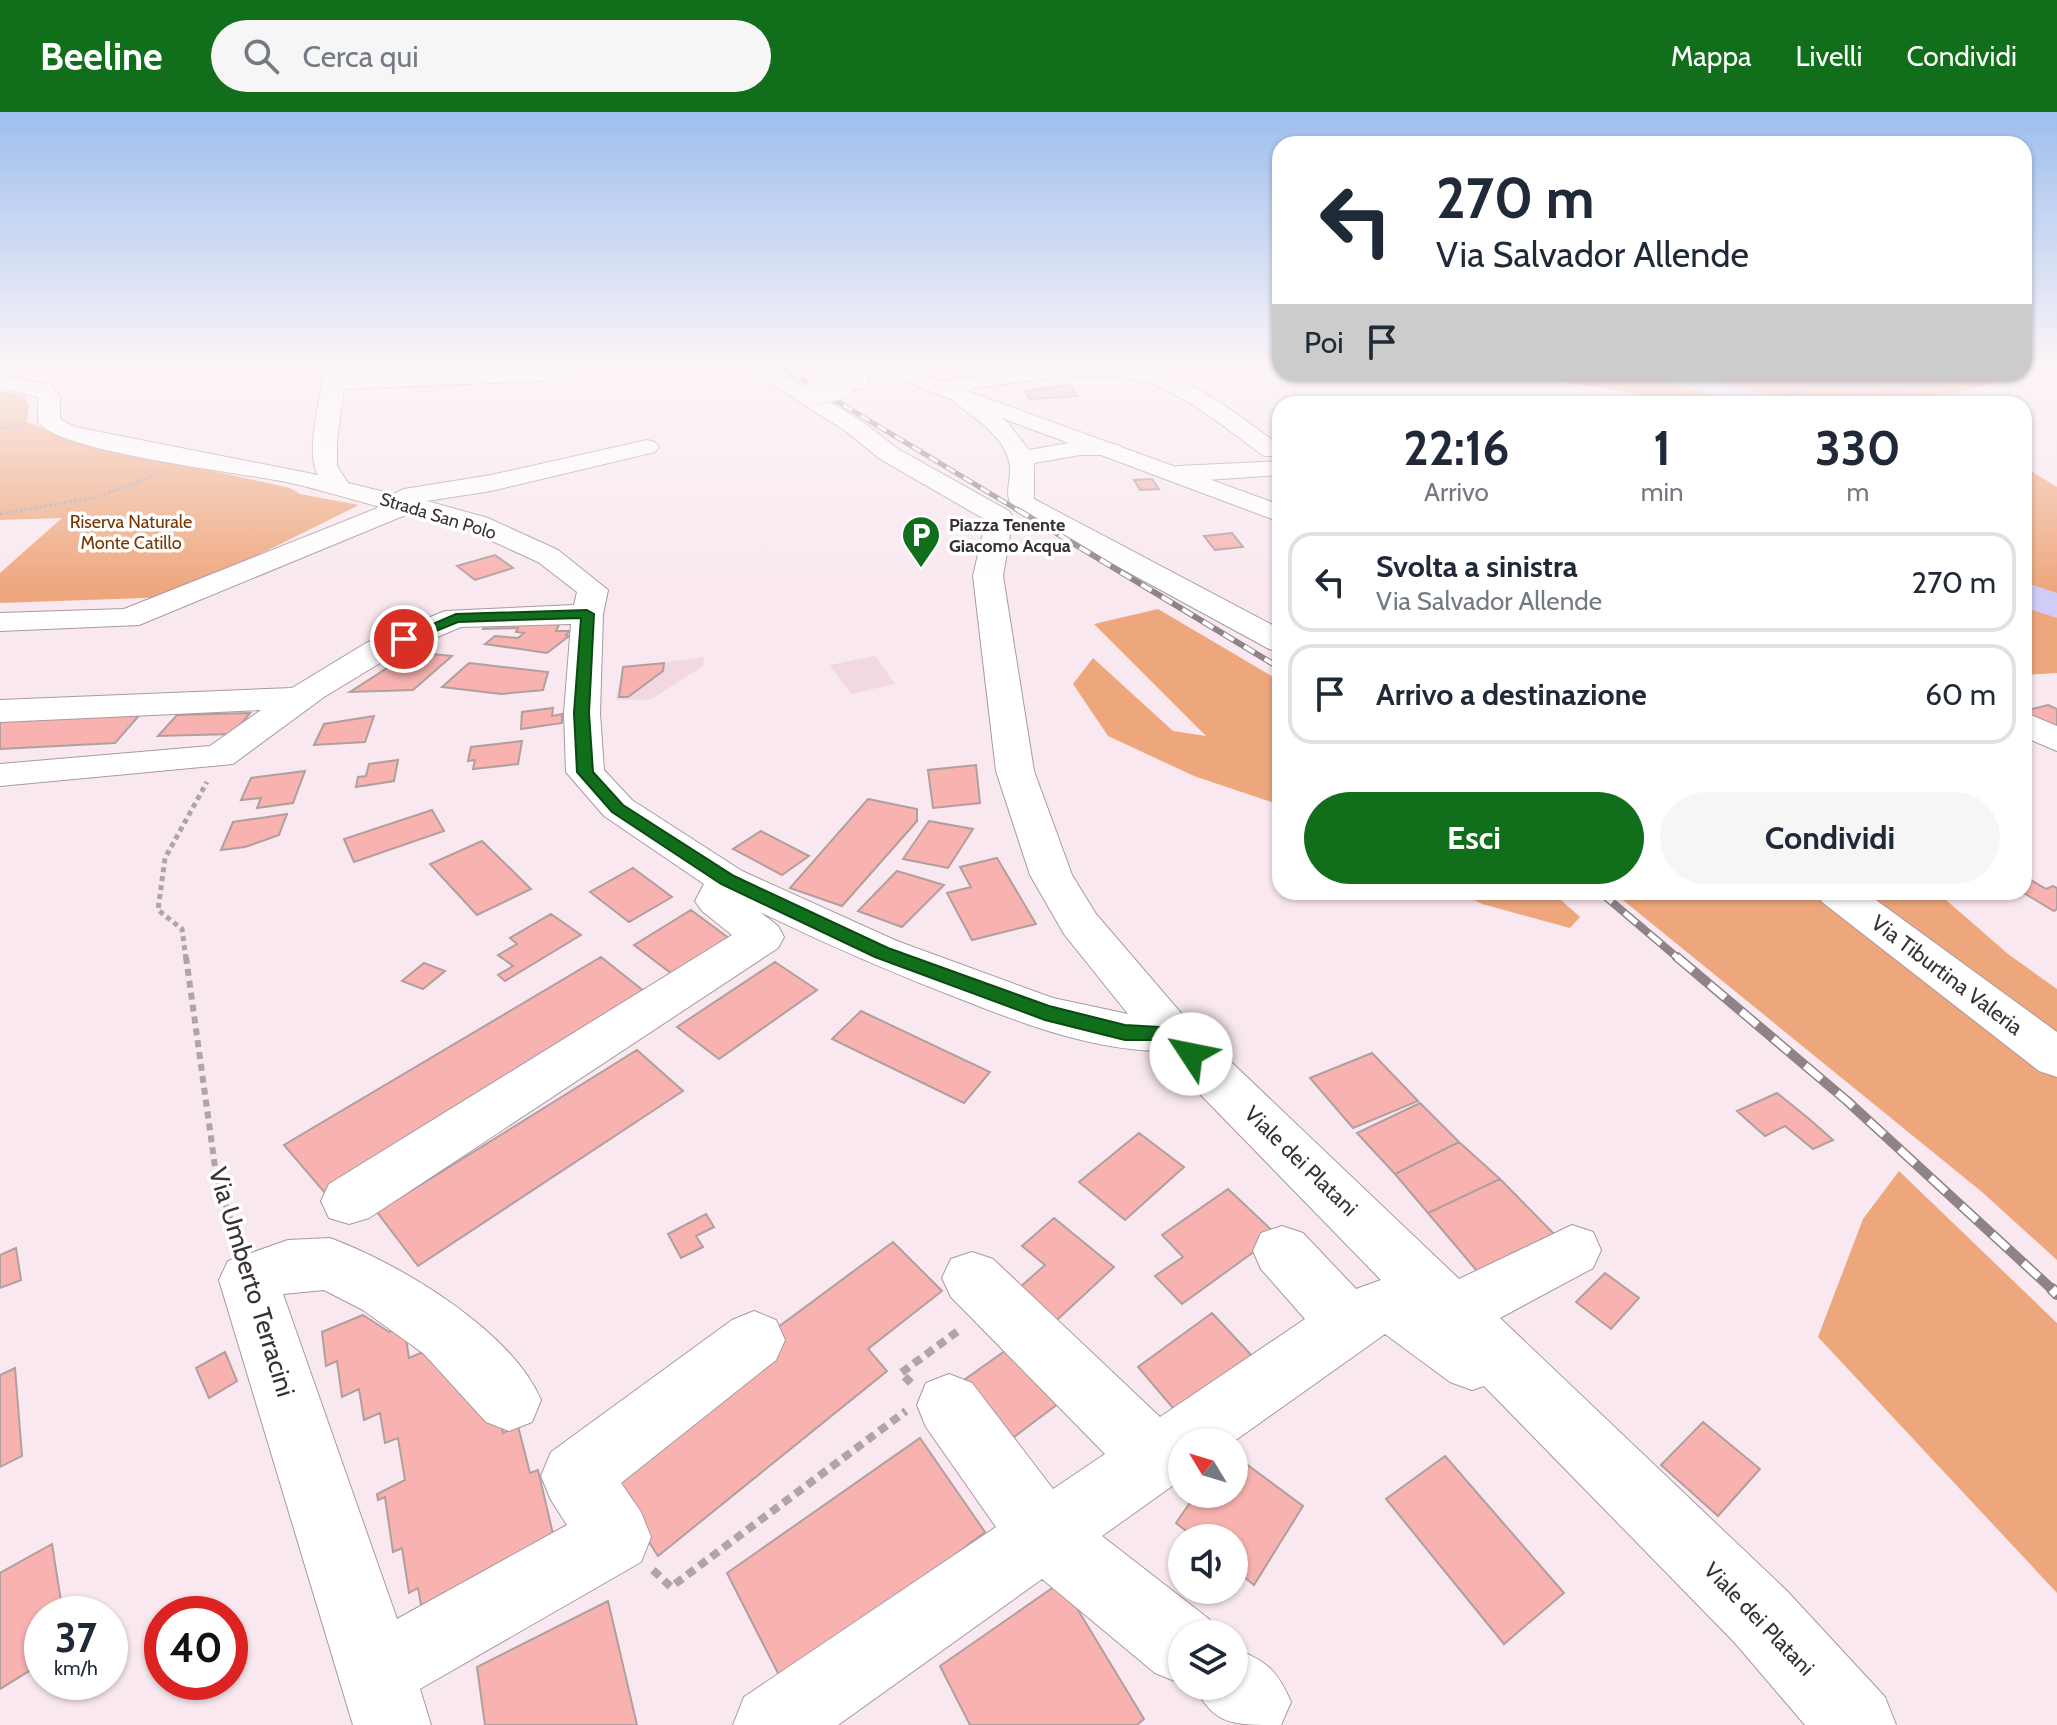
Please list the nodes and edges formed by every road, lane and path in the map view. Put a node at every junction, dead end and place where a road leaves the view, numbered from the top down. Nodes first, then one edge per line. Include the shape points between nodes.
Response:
1 (99, 439) edge
2 (325, 439) edge
3 (870, 439) edge
4 (1007, 439) edge
5 (1051, 439) edge
6 (1081, 439) edge
7 (647, 447) dead end
8 (1272, 449) edge
9 (1111, 450) junction
10 (159, 453) junction
11 (1023, 456) junction
12 (1178, 474) junction
13 (337, 486) junction
14 (394, 502) junction
15 (1272, 511) edge
16 (0, 514) edge
17 (587, 614) junction
18 (0, 622) edge
19 (1272, 638) edge
20 (300, 698) junction
21 (170, 703) junction
22 (0, 711) edge
23 (2032, 727) edge
24 (2057, 740) edge
25 (220, 756) junction
26 (123, 764) junction
27 (0, 775) edge
28 (727, 880) junction
29 (1848, 900) edge
30 (1170, 1033) junction
31 (2057, 1058) edge
32 (349, 1201) dead end
33 (1572, 1250) dead end
34 (1282, 1251) dead end
35 (249, 1280) junction
36 (985, 1290) joint
37 (1453, 1312) junction
38 (1348, 1323) junction
39 (754, 1340) dead end
40 (1522, 1380) junction
41 (509, 1400) dead end
42 (926, 1400) junction
43 (1155, 1458) junction
44 (1045, 1536) junction
45 (616, 1537) junction
46 (1168, 1635) edge
47 (385, 1698) edge
48 (772, 1725) edge
49 (1857, 1725) edge

1 - 10 street, Strada San Polo
2 - 13 street via 325,466
3 - 30 street, Viale dei Platani via 1000,517 988,576 1015,771 1051,875 1111,965
4 - 11 street
5 - 11 street via 1044,449
6 - 9 street
7 - 14 street
8 - 12 street
9 - 11 street via 1072,448
9 - 12 street
10 - 13 street, Strada San Polo
10 - 16 path via 153,476 125,491
11 - 19 street via 1018,494 1023,504
12 - 15 street
13 - 14 street, Strada San Polo
14 - 17 street, Strada San Polo via 478,524 548,556 593,590
14 - 18 street via 128,618
17 - 20 street via 456,618 378,650
17 - 28 street, Strada San Polo via 585,772 618,808
20 - 21 street
20 - 25 street
21 - 22 street
21 - 26 street
23 - 24 street
25 - 26 street
25 - 35 path, Via Umberto Terracini via 165,858 158,910 182,929 216,1174
26 - 27 street
28 - 30 street, Strada San Polo via 881,952 1045,1013 1125,1032
28 - 32 street via 717,901 762,937
29 - 31 street, Via Tiburtina Valeria
30 - 37 street, Viale dei Platani
33 - 37 street
34 - 38 street
35 - 41 street via 288,1266 330,1264 384,1291 446,1334
35 - 47 street, Via Umberto Terracini
36 - 42 path via 901,1373
36 - 43 street
37 - 40 street, Viale dei Platani
38 - 40 street via 1392,1304 1481,1368
38 - 43 street
39 - 45 street via 575,1476
40 - 49 street, Viale dei Platani via 1761,1617
42 - 44 street
42 - 45 path via 671,1587
43 - 44 street
44 - 46 street
44 - 48 street
45 - 47 street

